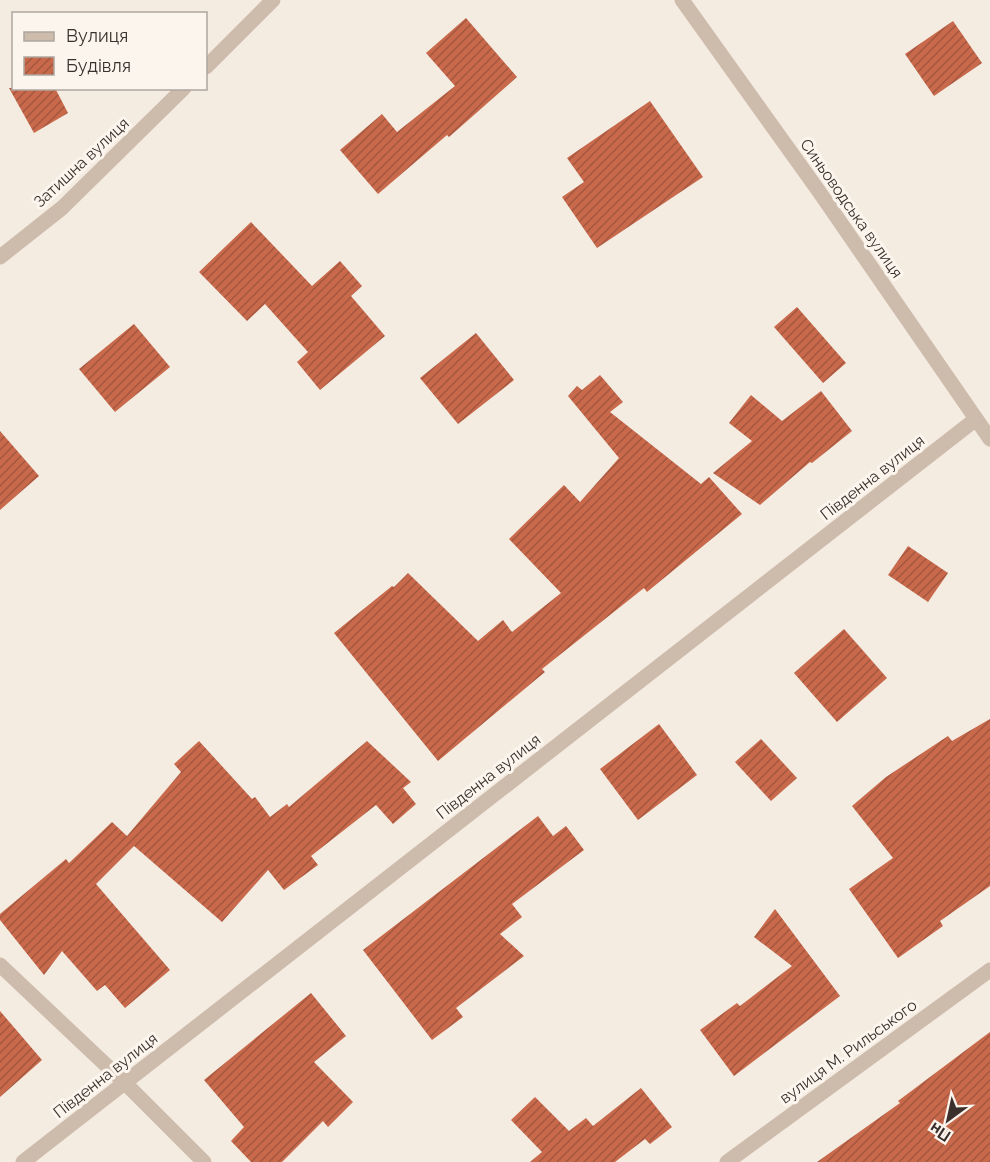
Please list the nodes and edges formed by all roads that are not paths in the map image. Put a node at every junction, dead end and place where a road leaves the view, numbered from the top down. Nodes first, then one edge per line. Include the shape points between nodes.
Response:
1 (273, 0) edge
2 (682, 0) edge
3 (207, 66) edge
4 (182, 90) edge
5 (0, 257) edge
6 (976, 419) junction
7 (990, 439) edge
8 (0, 965) edge
9 (990, 970) edge
10 (124, 1082) junction
11 (23, 1162) edge
12 (204, 1162) edge
13 (727, 1162) edge

1 - 3 street
2 - 6 street, Синьоводська вулиця via 819,190
4 - 5 street, Затишна вулиця via 62,208
6 - 7 street, Синьоводська вулиця
6 - 10 street, Південна вулиця
8 - 10 street
9 - 13 street, вулиця М. Рильського
10 - 11 street, Південна вулиця
10 - 12 street

